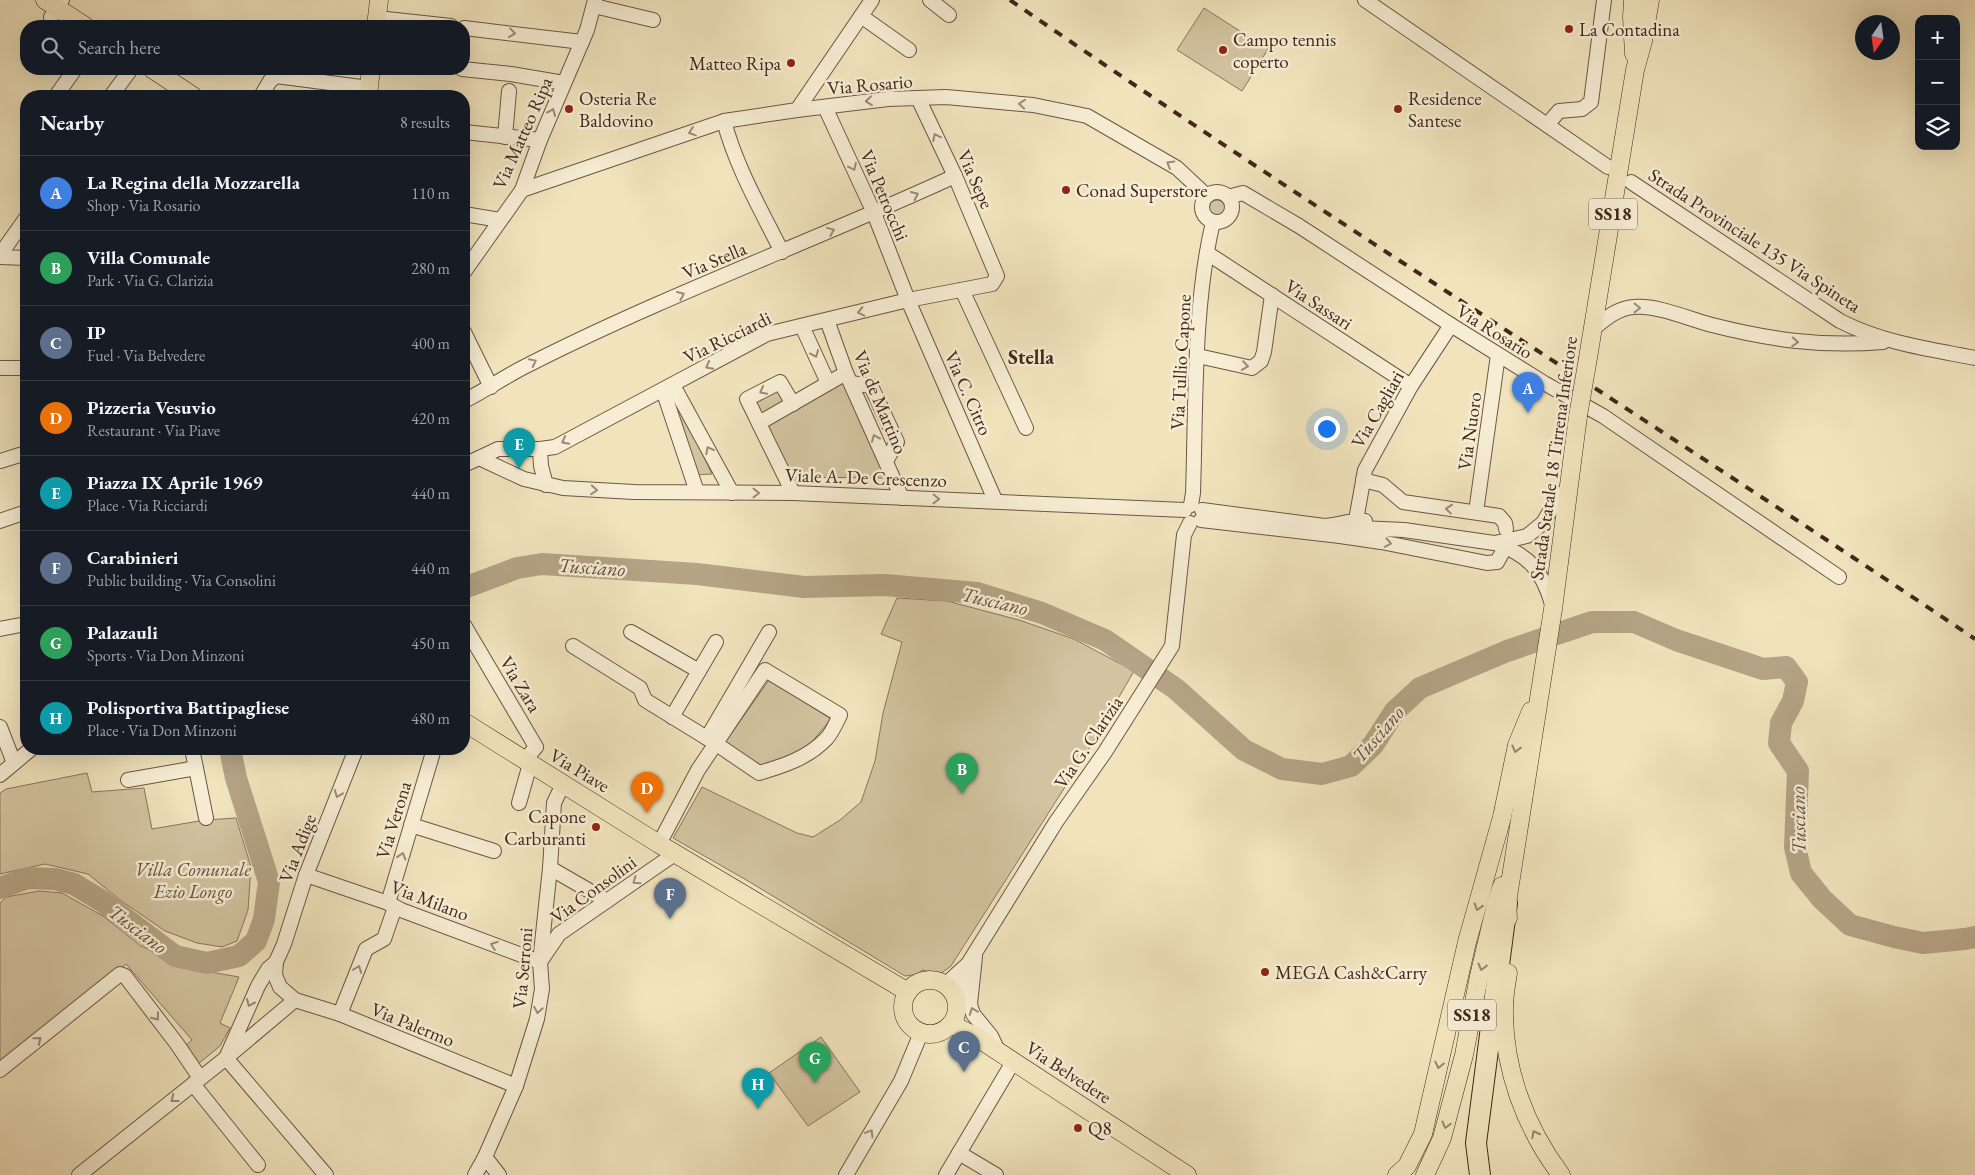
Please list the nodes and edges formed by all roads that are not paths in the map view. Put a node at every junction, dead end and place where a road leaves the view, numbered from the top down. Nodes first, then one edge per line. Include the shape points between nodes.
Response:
1 (379, 0) edge
2 (872, 0) edge
3 (930, 0) edge
4 (1604, 0) edge
5 (1371, 2) edge
6 (1645, 2) edge
7 (595, 3) edge
8 (54, 6) edge
9 (949, 15) dead end
10 (861, 16) junction
11 (76, 20) edge
12 (376, 20) edge
13 (653, 20) dead end
14 (470, 29) edge
15 (582, 42) junction
16 (909, 50) dead end
17 (470, 70) edge
18 (71, 75) edge
19 (127, 75) edge
20 (161, 75) edge
21 (370, 75) edge
22 (564, 83) junction
23 (60, 90) edge
24 (116, 90) edge
25 (184, 90) edge
26 (264, 90) edge
27 (356, 90) edge
28 (368, 90) edge
29 (509, 91) dead end
30 (918, 98) junction
31 (825, 106) junction
32 (797, 110) junction
33 (724, 121) junction
34 (1547, 125) junction
35 (470, 133) edge
36 (505, 137) junction
37 (540, 140) junction
38 (1608, 167) dead end
39 (955, 176) junction
40 (1631, 182) dead end
41 (522, 190) junction
42 (1207, 196) junction
43 (1228, 197) junction
44 (874, 213) junction
45 (470, 215) edge
46 (500, 220) junction
47 (1213, 222) junction
48 (20, 227) edge
49 (782, 252) junction
50 (1206, 252) junction
51 (0, 256) edge
52 (20, 258) edge
53 (470, 263) edge
54 (998, 276) joint
55 (962, 290) junction
56 (1272, 296) junction
57 (908, 300) junction
58 (827, 320) junction
59 (1451, 325) junction
60 (802, 326) junction
61 (1594, 328) junction
62 (1890, 341) junction
63 (470, 344) edge
64 (1498, 355) junction
65 (1198, 356) junction
66 (1975, 358) edge
67 (0, 368) edge
68 (20, 368) edge
69 (849, 378) junction
70 (828, 383) junction
71 (1411, 386) junction
72 (491, 387) junction
73 (668, 387) junction
74 (470, 398) edge
75 (793, 404) junction
76 (759, 423) junction
77 (1026, 428) dead end
78 (540, 449) junction
79 (20, 455) edge
80 (479, 458) junction
81 (0, 461) edge
82 (470, 462) edge
83 (1362, 480) junction
84 (546, 485) junction
85 (1568, 489) junction
86 (697, 492) junction
87 (732, 493) junction
88 (793, 493) junction
89 (902, 498) junction
90 (995, 500) junction
91 (1476, 512) junction
92 (1194, 513) junction
93 (20, 514) edge
94 (1356, 520) junction
95 (0, 521) edge
96 (1506, 529) dead end
97 (1404, 530) junction
98 (1340, 536) junction
99 (1498, 548) junction
100 (1839, 577) dead end
101 (1552, 616) junction
102 (20, 625) edge
103 (0, 629) edge
104 (632, 632) dead end
105 (769, 632) dead end
106 (470, 635) edge
107 (716, 642) dead end
108 (573, 646) dead end
109 (699, 670) junction
110 (1541, 688) junction
111 (672, 717) junction
112 (470, 726) edge
113 (0, 727) edge
114 (711, 740) junction
115 (24, 755) edge
116 (193, 755) edge
117 (354, 755) edge
118 (432, 755) edge
119 (14, 763) junction
120 (527, 763) junction
121 (196, 768) junction
122 (0, 775) edge
123 (128, 780) dead end
124 (563, 784) junction
125 (519, 803) dead end
126 (206, 818) dead end
127 (411, 825) junction
128 (659, 844) junction
129 (494, 851) dead end
130 (676, 853) junction
131 (1515, 853) junction
132 (550, 868) junction
133 (306, 875) junction
134 (607, 901) junction
135 (1507, 903) junction
136 (395, 907) junction
137 (976, 952) junction
138 (276, 962) junction
139 (540, 962) junction
140 (968, 964) junction
141 (945, 985) junction
142 (908, 992) junction
143 (295, 1000) junction
144 (956, 1001) junction
145 (340, 1014) junction
146 (952, 1024) junction
147 (921, 1033) junction
148 (1006, 1057) junction
149 (226, 1058) junction
150 (0, 1070) edge
151 (197, 1081) junction
152 (516, 1086) junction
153 (959, 1153) junction
154 (485, 1157) junction
155 (258, 1165) dead end
156 (322, 1173) edge
157 (1178, 1173) edge
158 (79, 1175) edge
159 (474, 1175) edge
160 (499, 1175) edge
161 (846, 1175) edge
162 (946, 1175) edge
163 (996, 1175) edge
164 (1397, 1175) edge
165 (1425, 1175) edge
166 (1480, 1175) edge
167 (1560, 1175) edge

1 - 12 main road
2 - 10 street
3 - 9 street
4 - 34 street via 1591,102 1582,109 1559,111
5 - 34 street
6 - 61 main road, Strada Statale 18 Tirrena Inferiore / SS18 via 1632,17 1635,70
7 - 13 street
7 - 15 street, Via Matteo Ripa
8 - 11 main road
10 - 16 street
10 - 32 street
14 -> 15 street
15 - 22 street, Via Matteo Ripa
17 - 22 street
18 - 23 street
19 - 24 street
20 - 25 main road
21 - 28 main road
37 -> 22 street, Via Matteo Ripa
26 - 27 street via 276,76
29 - 36 street
30 -> 31 street, Via Rosario
39 -> 30 street, Via Sepe
42 -> 30 street, Via Rosario via 1177,168 1088,116 1033,105 946,97
31 - 32 street, Via Rosario
31 -> 44 street, Via Petrocchi
32 - 33 street, Via Rosario
33 -> 41 street, Via Rosario
33 - 49 street via 748,182
34 - 38 street
35 - 36 street
36 - 37 street
37 - 41 street, Via Matteo Ripa
44 -> 39 street, Via Stella
39 - 54 street, Via Sepe
40 - 62 street, Strada Provinciale 135 Via Spineta via 1840,321
41 - 46 street, Via Matteo Ripa
42 - 43 street via 1218,192
42 - 47 street via 1202,209 1207,219
43 - 47 street via 1232,209 1230,214 1223,221
43 - 59 street, Via Rosario via 1243,193
49 -> 44 street, Via Stella
44 - 57 street, Via Petrocchi
45 - 46 street
46 - 53 street, Via Matteo Ripa
47 - 50 street, Via Tullio Capone
48 - 51 street
72 -> 49 street, Via Stella via 528,364
50 - 56 street, Via Sassari
50 - 65 street, Via Tullio Capone
51 - 52 street
54 - 55 street, Via Ricciardi via 992,284
55 - 57 street, Via Ricciardi
55 - 77 street
65 -> 56 street via 1252,368 1261,361
56 - 71 street, Via Sassari
57 -> 58 street, Via Ricciardi
57 - 90 street, Via C. Citro
58 - 60 street, Via Ricciardi
58 - 69 street, Via de Martino
59 - 64 street, Via Rosario
59 - 71 street, Via Cagliari
60 -> 70 street
60 -> 73 street, Via Ricciardi via 767,334
61 -> 62 street via 1611,315 1635,307 1787,341 1858,344
61 - 85 main road, Strada Statale 18 Tirrena Inferiore / SS18, bridge
62 - 66 street, Strada Provinciale 135 Via Spineta
63 - 72 street
64 - 91 street, Via Nuoro
64 - 100 street, Via Rosario via 1603,416
65 - 92 street, Via Tullio Capone
67 - 68 street
69 - 70 street
89 -> 69 street, Via de Martino
70 - 75 street
71 - 83 street, Via Cagliari
72 - 74 street, Via Stella
73 -> 78 street, Via Ricciardi via 555,447
73 - 86 street
87 -> 73 street
75 - 76 street
75 -> 76 street via 780,382 748,399
76 - 88 street
78 - 80 street, Via Ricciardi via 498,448
78 - 84 street
79 - 81 street
80 - 82 street, Via Ricciardi
80 - 84 street, Viale A. De Crescenzo via 524,479
91 -> 83 street via 1403,502 1384,485
83 - 94 street, Via Cagliari
84 -> 86 street, Viale A. De Crescenzo via 634,492
85 - 99 street, Viale A. De Crescenzo via 1559,496 1543,524 1527,536
85 - 101 main road, Strada Statale 18 Tirrena Inferiore / SS18
86 - 87 street, Viale A. De Crescenzo
87 -> 88 street, Viale A. De Crescenzo
88 - 89 street, Viale A. De Crescenzo
89 -> 90 street, Viale A. De Crescenzo
90 - 92 street, Viale A. De Crescenzo
91 - 96 street via 1499,516
92 - 94 street, Viale A. De Crescenzo via 1324,526
92 - 98 street, Viale A. De Crescenzo
92 - 137 street, Via G. Clarizia via 1184,535 1172,646 1056,822
93 - 95 street
94 - 97 street, Viale A. De Crescenzo
97 - 98 street, Viale A. De Crescenzo via 1360,528
97 - 99 street, Viale A. De Crescenzo
98 -> 99 street, Viale A. De Crescenzo via 1487,563 1497,562
99 - 101 street via 1518,553 1533,564 1546,583
101 - 110 main road, Strada Statale 18 Tirrena Inferiore / SS18
102 - 103 street
104 - 109 street
105 - 114 street
106 - 120 street, Via Zara via 536,747
107 - 109 street
108 - 111 street via 640,688 645,700
109 - 111 street
110 - 131 main road, Strada Statale 18 Tirrena Inferiore / SS18
110 -> 164 main road via 1517,744 1502,817 1467,942 1423,1134 1407,1166
111 - 114 street
112 - 120 main road, Via Piave
113 - 119 street
114 - 114 street via 759,773 806,756 827,738 840,715 765,670
114 - 128 street
115 - 119 street
116 - 121 street
117 -> 133 street, Via Adige
118 - 127 street, Via Verona
119 - 122 street
120 - 124 main road, Via Piave
120 - 125 street
121 - 123 street
121 - 126 street
124 - 128 main road, Via Piave
124 - 132 street, Via Serroni via 554,803
127 - 129 street
136 -> 127 street, Via Verona
128 - 130 main road, Via Piave
130 -> 134 street, Via Consolini
130 - 142 main road
131 - 135 main road, Strada Statale 18 Tirrena Inferiore / SS18
131 -> 165 main road, Strada Statale 18 Tirrena Inferiore / SS18 via 1497,900 1464,1055 1442,1138
132 - 134 street
132 - 139 street, Via Serroni
133 - 136 street, Via Milano
133 - 138 street, Via Adige
134 - 139 street, Via Consolini via 559,934
135 - 166 highway via 1476,1144
167 -> 135 main road, Strada Statale 18 Tirrena Inferiore / SS18 via 1544,1153 1524,1114 1507,1054 1504,1007 1509,961
139 -> 136 street, Via Milano
145 -> 136 street, Via Verona via 366,949 384,939
137 - 140 street, Via G. Clarizia
148 -> 137 street via 973,1014 970,1004
138 - 143 street via 275,975 280,987
138 -> 149 street, Via Adige via 258,986
139 -> 152 street, Via Serroni via 542,989 537,1019
140 - 141 street, Via G. Clarizia
140 - 144 street, Via G. Clarizia
141 - 142 main road via 924,982
141 - 144 main road
142 - 147 main road via 903,1007 905,1015 914,1029
143 - 145 street, Via Palermo
143 - 149 street, Via Adige
144 - 146 main road via 956,1017
145 - 152 street, Via Palermo
146 - 147 main road via 938,1033
146 - 148 main road, Via Belvedere
161 -> 147 street via 901,1081
148 - 153 street
148 - 157 main road, Via Belvedere
149 - 151 street, Via Adige
149 - 156 street
150 -> 151 street via 120,974 125,976 177,1044
151 - 155 street
151 -> 158 street, Via Adige
152 - 154 street, Via Serroni
153 - 162 street
153 - 163 street
154 - 159 street, Via Serroni
154 - 160 street

